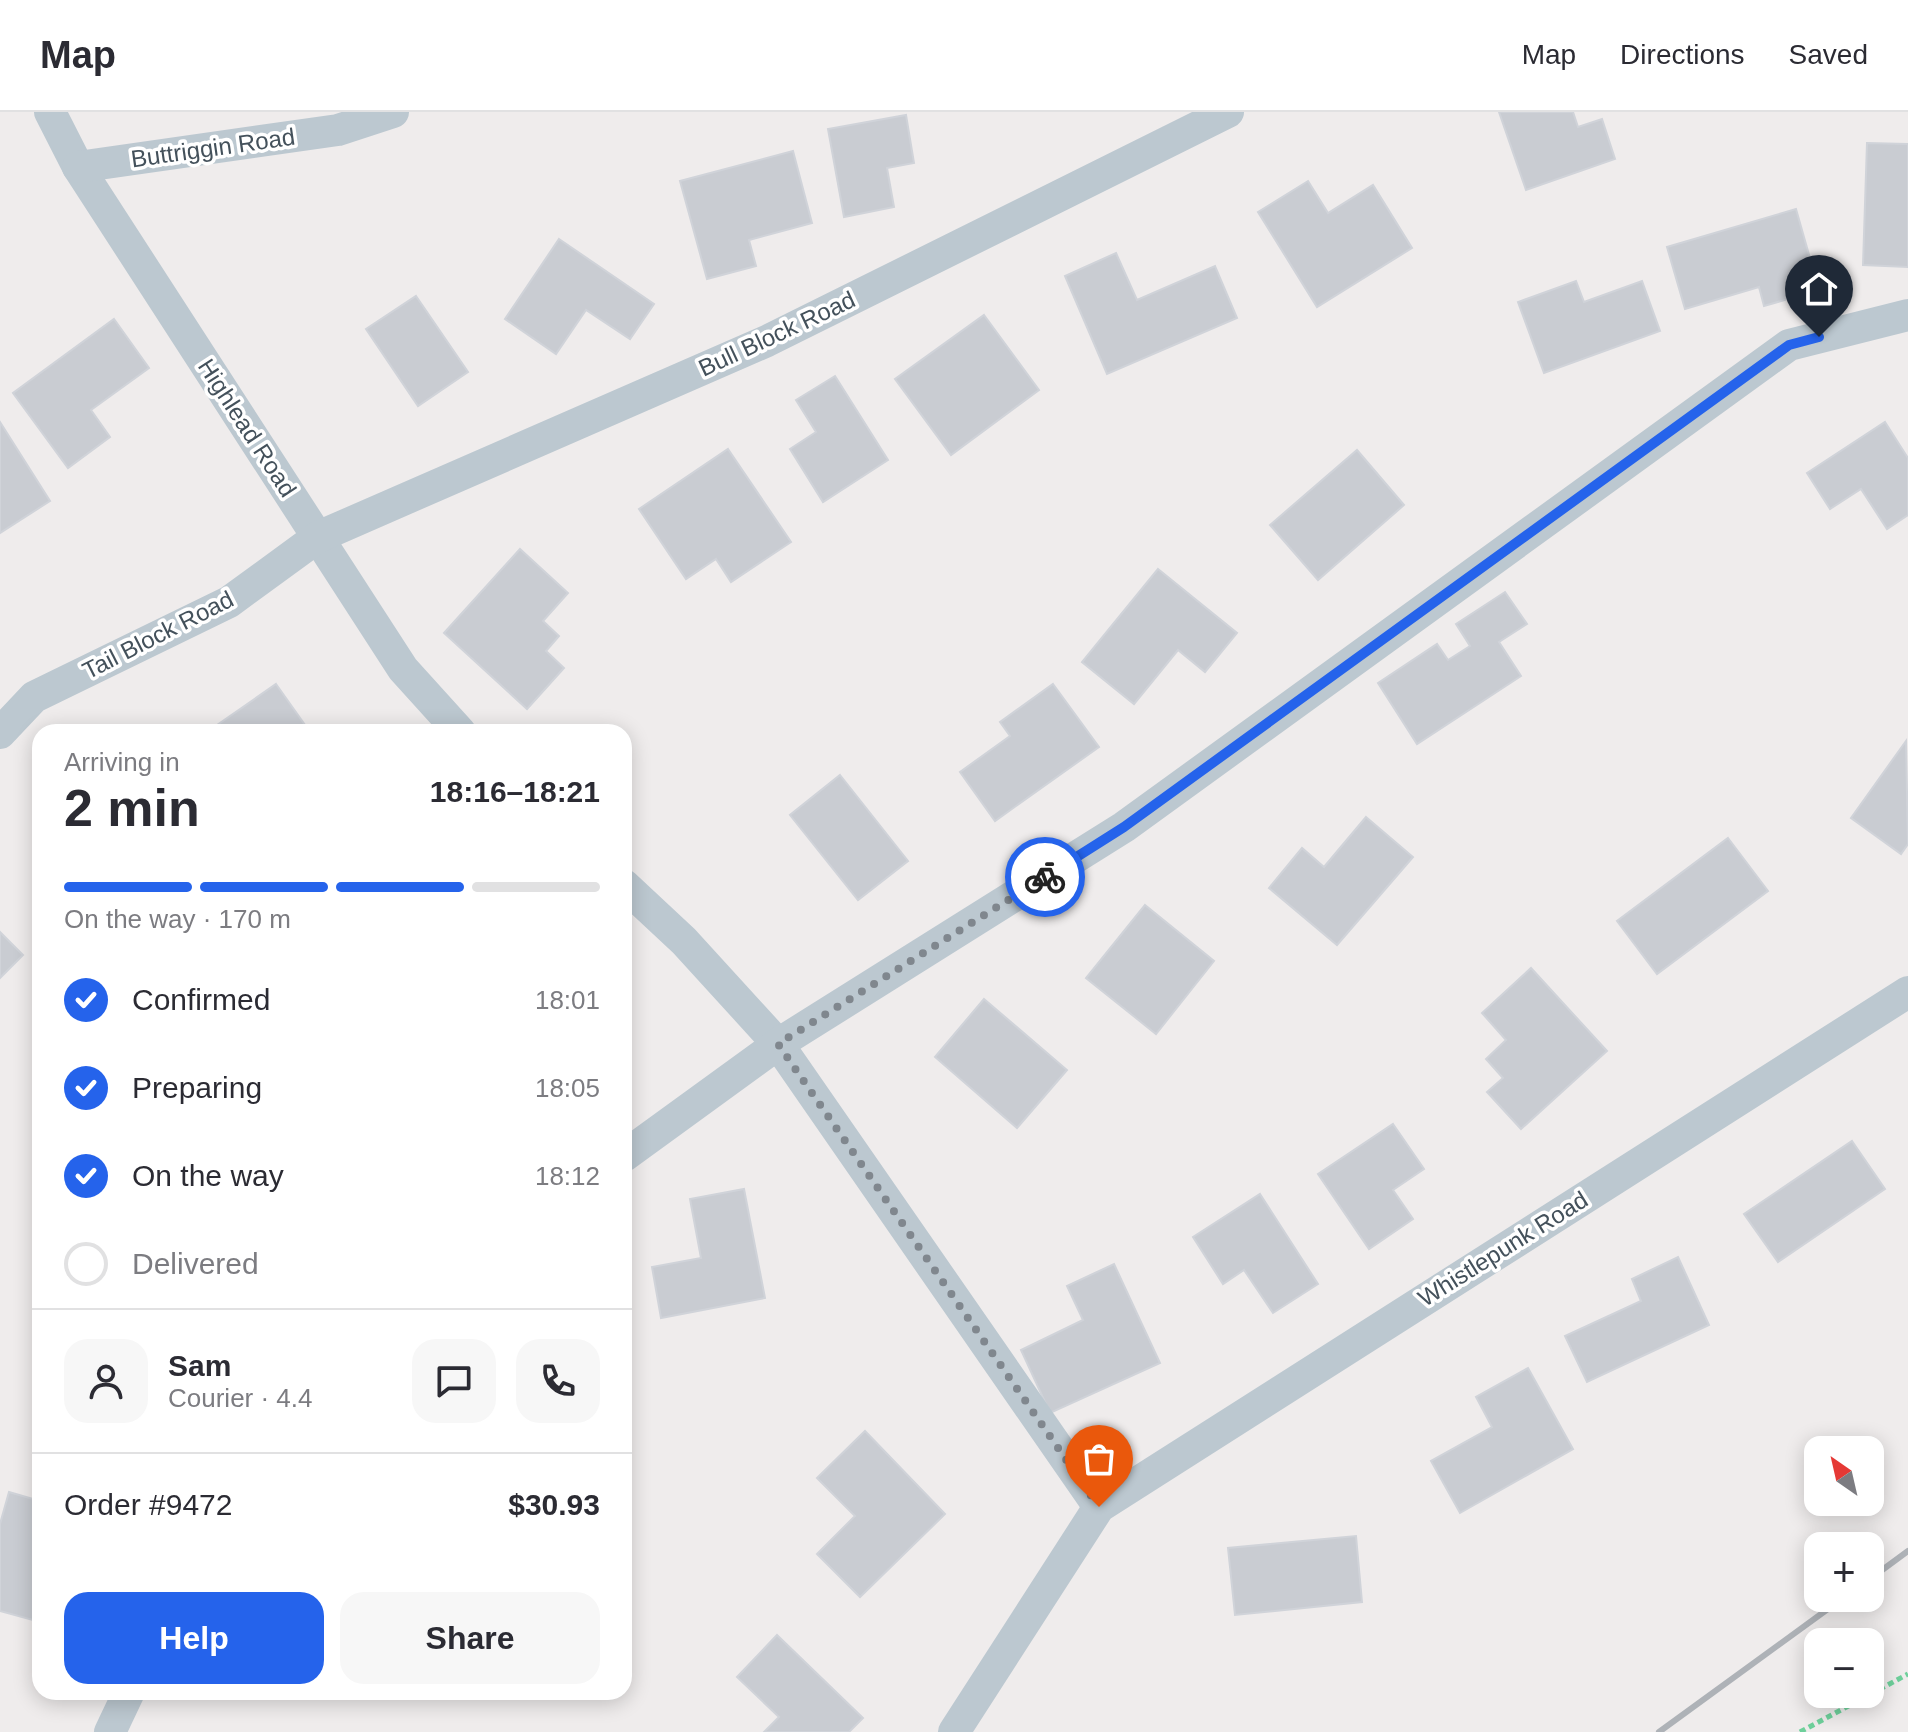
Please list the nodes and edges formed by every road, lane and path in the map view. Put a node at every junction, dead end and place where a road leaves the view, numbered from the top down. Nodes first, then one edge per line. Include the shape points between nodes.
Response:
1 (50, 112) edge
2 (393, 112) edge
3 (1228, 112) edge
4 (78, 167) junction
5 (1908, 315) edge
6 (318, 537) junction
7 (453, 724) edge
8 (0, 733) edge
9 (632, 892) edge
10 (1908, 992) edge
11 (778, 1044) junction
12 (632, 1150) edge
13 (1099, 1507) junction
14 (1908, 1674) edge
15 (125, 1700) edge
16 (110, 1732) edge
17 (954, 1732) edge
18 (1800, 1732) edge

1 - 4 street, Highlead Road
2 - 4 street, Buttriggin Road via 338,130
3 - 6 street, Bull Block Road via 767,341
4 - 6 street, Highlead Road
5 - 11 street via 1789,345 1124,827
6 - 7 street, Highlead Road via 403,669
6 - 8 street, Tail Block Road via 229,602 34,697
9 - 11 street
10 - 13 street, Whistlepunk Road
11 - 12 street
11 - 13 street
13 - 17 street
14 - 18 path
15 - 16 street

